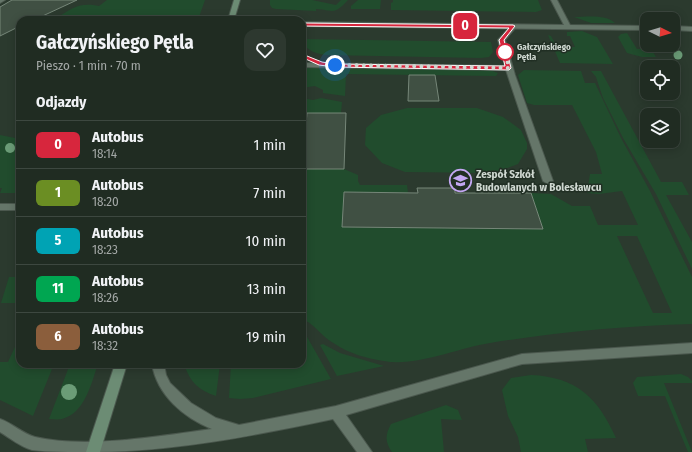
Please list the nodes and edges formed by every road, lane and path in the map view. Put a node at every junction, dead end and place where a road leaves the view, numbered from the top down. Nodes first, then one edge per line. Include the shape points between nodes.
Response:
1 (238, 0) edge
2 (554, 0) edge
3 (232, 16) edge
4 (306, 24) edge
5 (513, 26) junction
6 (568, 27) junction
7 (640, 28) edge
8 (680, 28) edge
9 (692, 28) edge
10 (306, 61) edge
11 (509, 68) junction
12 (548, 181) dead end
13 (0, 207) edge
14 (16, 207) edge
15 (692, 348) edge
16 (120, 368) edge
17 (158, 368) edge
18 (336, 412) junction
19 (0, 425) edge
20 (245, 431) junction
21 (95, 451) edge
22 (366, 452) edge

1 - 3 street
2 - 6 street
4 - 5 street
5 - 6 street
5 - 11 street via 501,40
6 - 7 street
8 - 9 street
10 - 11 street via 335,65
11 - 12 street
13 - 14 street
15 - 18 street via 522,359
16 - 21 street
17 - 20 street via 164,384 190,411 217,425
18 - 20 street
18 - 22 street
19 - 21 street via 31,443
20 - 21 street

